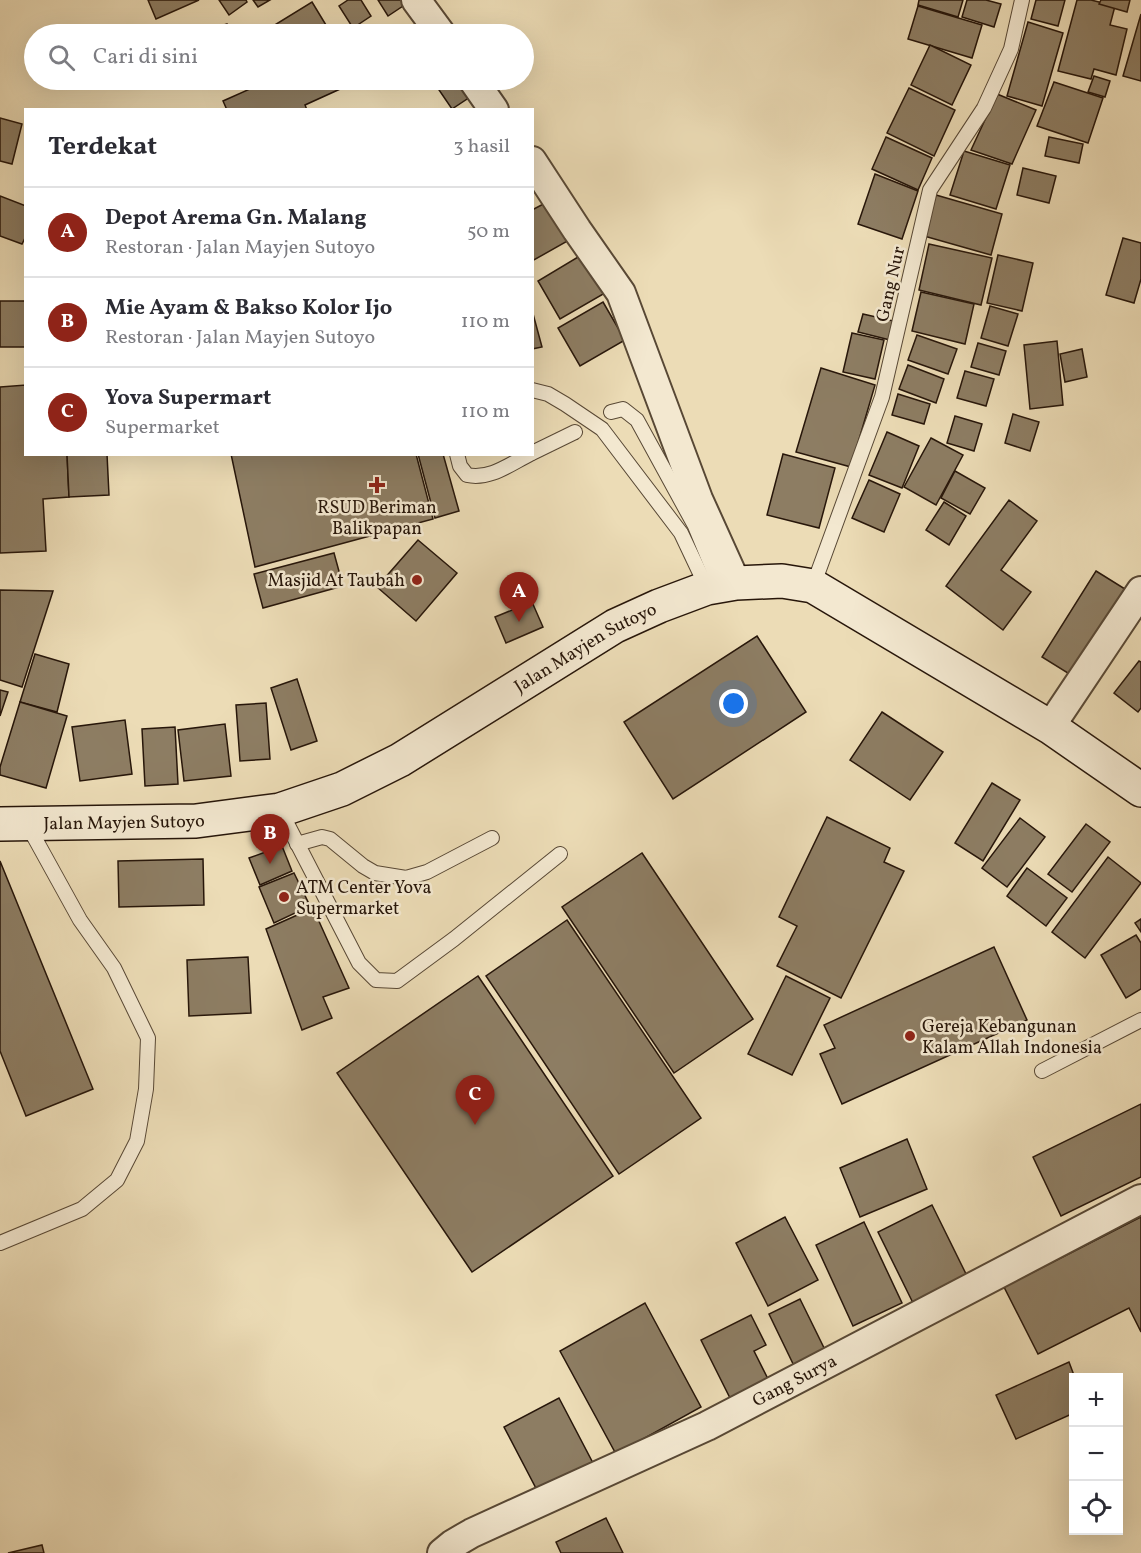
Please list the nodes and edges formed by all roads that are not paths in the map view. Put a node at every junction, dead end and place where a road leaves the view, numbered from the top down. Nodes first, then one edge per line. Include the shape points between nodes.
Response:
1 (416, 0) edge
2 (1022, 0) edge
3 (434, 24) edge
4 (480, 90) edge
5 (493, 108) edge
6 (534, 164) edge
7 (534, 390) edge
8 (611, 412) dead end
9 (574, 432) dead end
10 (534, 452) edge
11 (458, 456) edge
12 (527, 456) edge
13 (721, 586) junction
14 (813, 586) junction
15 (1141, 591) edge
16 (1050, 727) junction
17 (1141, 790) edge
18 (280, 810) junction
19 (13, 824) edge
20 (492, 838) dead end
21 (297, 844) junction
22 (560, 854) dead end
23 (1141, 1020) edge
24 (1042, 1071) dead end
25 (1141, 1199) edge
26 (0, 1243) edge
27 (442, 1553) edge

1 - 3 street
2 - 14 lane, Gang Nur via 1011,49 984,108 930,190 882,397
4 - 5 street
6 - 13 street via 621,293 682,451
7 - 13 lane via 548,394 602,429
8 - 13 lane via 623,409 637,420
9 - 10 lane
11 - 12 lane via 467,476 478,478
13 - 14 main road, Jalan Mayjen Sutoyo via 782,581
13 - 18 main road, Jalan Mayjen Sutoyo via 659,606 615,626 400,760 342,789
14 - 16 main road, Jalan Mayjen Sutoyo
15 - 16 street
16 - 17 main road, Jalan Mayjen Sutoyo
18 - 19 main road, Jalan Mayjen Sutoyo via 196,821
18 - 21 lane
19 - 26 lane via 114,968 148,1038 146,1089 137,1141 117,1180 82,1209
20 - 21 lane via 427,872 405,878 375,873 330,839 322,837
21 - 22 lane via 359,963 376,980 397,981
23 - 24 lane
25 - 27 street, Gang Surya via 706,1426 472,1533

